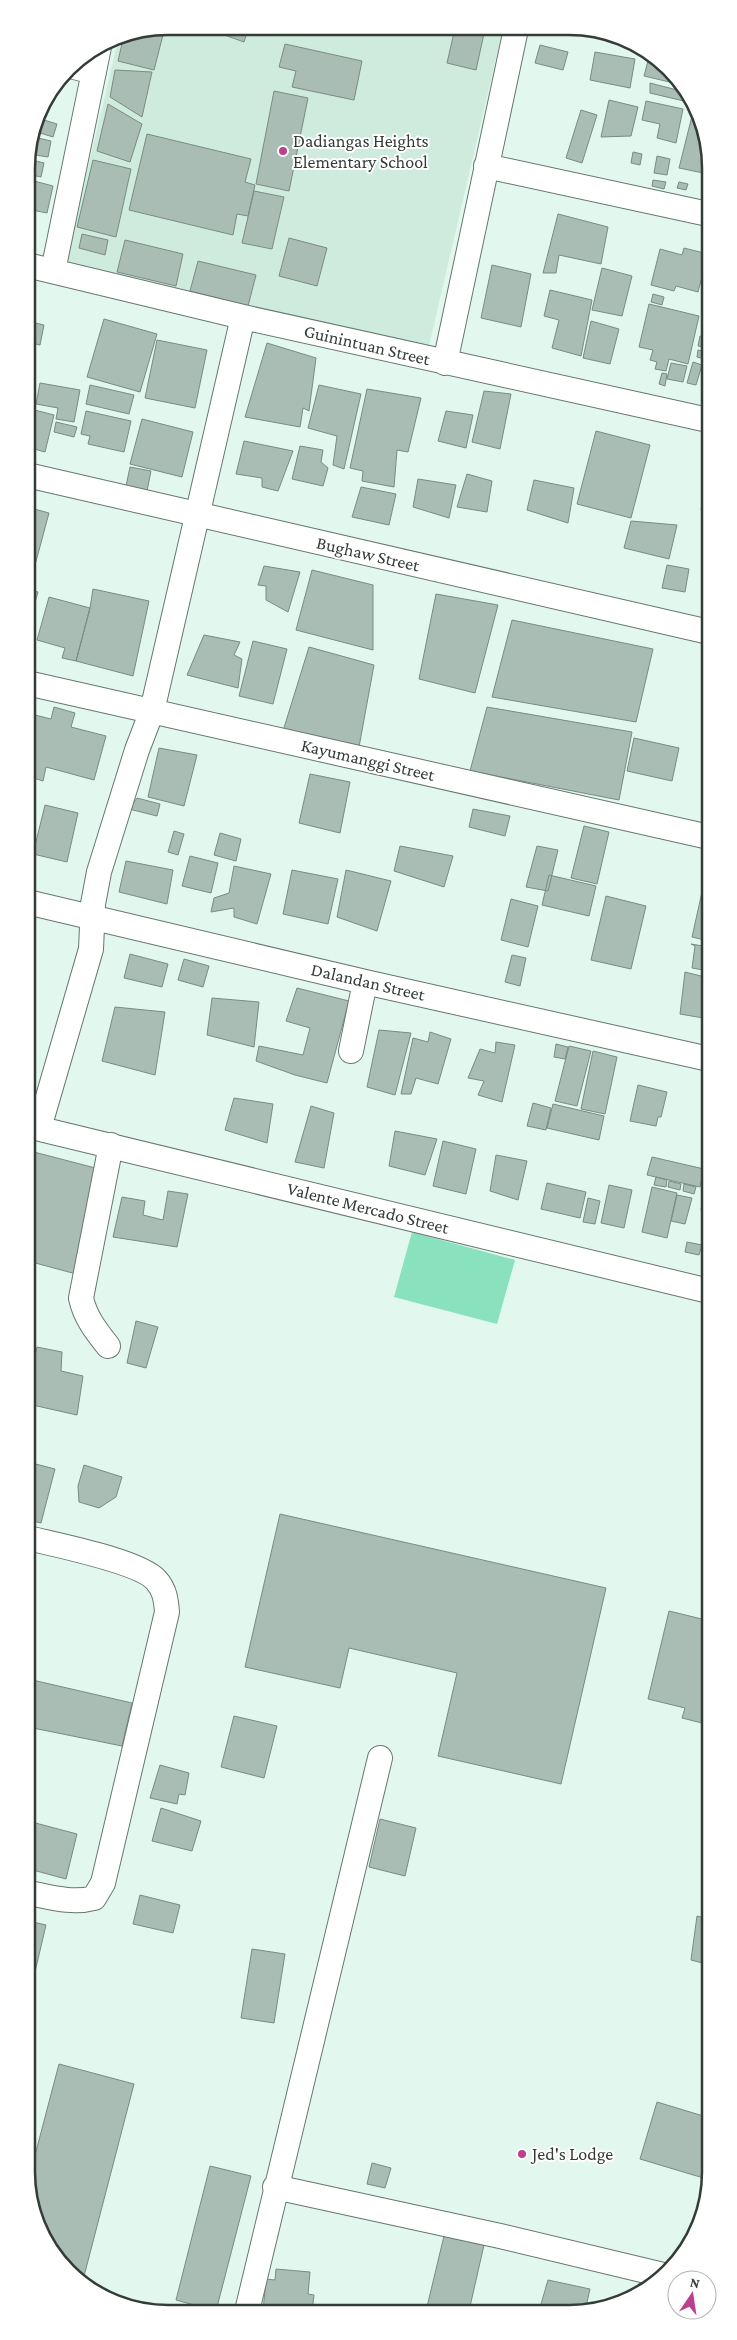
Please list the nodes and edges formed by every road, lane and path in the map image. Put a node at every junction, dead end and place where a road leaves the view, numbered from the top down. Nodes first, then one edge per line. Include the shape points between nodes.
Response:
1 (514, 35) edge
2 (98, 55) edge
3 (80, 68) edge
4 (94, 72) junction
5 (486, 166) junction
6 (702, 213) edge
7 (35, 267) edge
8 (53, 271) junction
9 (242, 317) junction
10 (445, 363) junction
11 (702, 419) edge
12 (35, 477) edge
13 (198, 515) junction
14 (702, 630) edge
15 (35, 685) edge
16 (152, 711) junction
17 (702, 835) edge
18 (35, 904) edge
19 (92, 917) junction
20 (365, 982) junction
21 (351, 1052) dead end
22 (702, 1057) edge
23 (35, 1121) edge
24 (35, 1127) edge
25 (111, 1145) junction
26 (702, 1289) edge
27 (108, 1346) dead end
28 (35, 1542) edge
29 (380, 1758) dead end
30 (35, 1894) edge
31 (275, 2187) junction
32 (655, 2273) edge
33 (248, 2305) edge

1 - 5 street
2 - 4 street
3 - 4 street
4 - 8 street
5 - 6 street
5 - 10 street
7 - 8 street, Guinintuan Street
8 - 9 street, Guinintuan Street
9 - 10 street, Guinintuan Street
9 - 13 street
10 - 11 street, Guinintuan Street
12 - 13 street, Bughaw Street
13 - 14 street, Bughaw Street
13 - 16 street
15 - 16 street, Kayumanggi Street
16 - 17 street, Kayumanggi Street
16 - 19 street via 99,872
18 - 19 street, Dalandan Street
19 - 20 street, Dalandan Street
19 - 23 street via 91,949
20 - 21 street
20 - 22 street, Dalandan Street
24 - 25 street, Valente Mercado Street
25 - 26 street, Valente Mercado Street
25 - 27 street via 81,1298 91,1324
28 - 30 street via 133,1566 156,1579 166,1596 167,1612 103,1882 94,1898 83,1901
29 - 31 street
31 - 32 street
31 - 33 street

